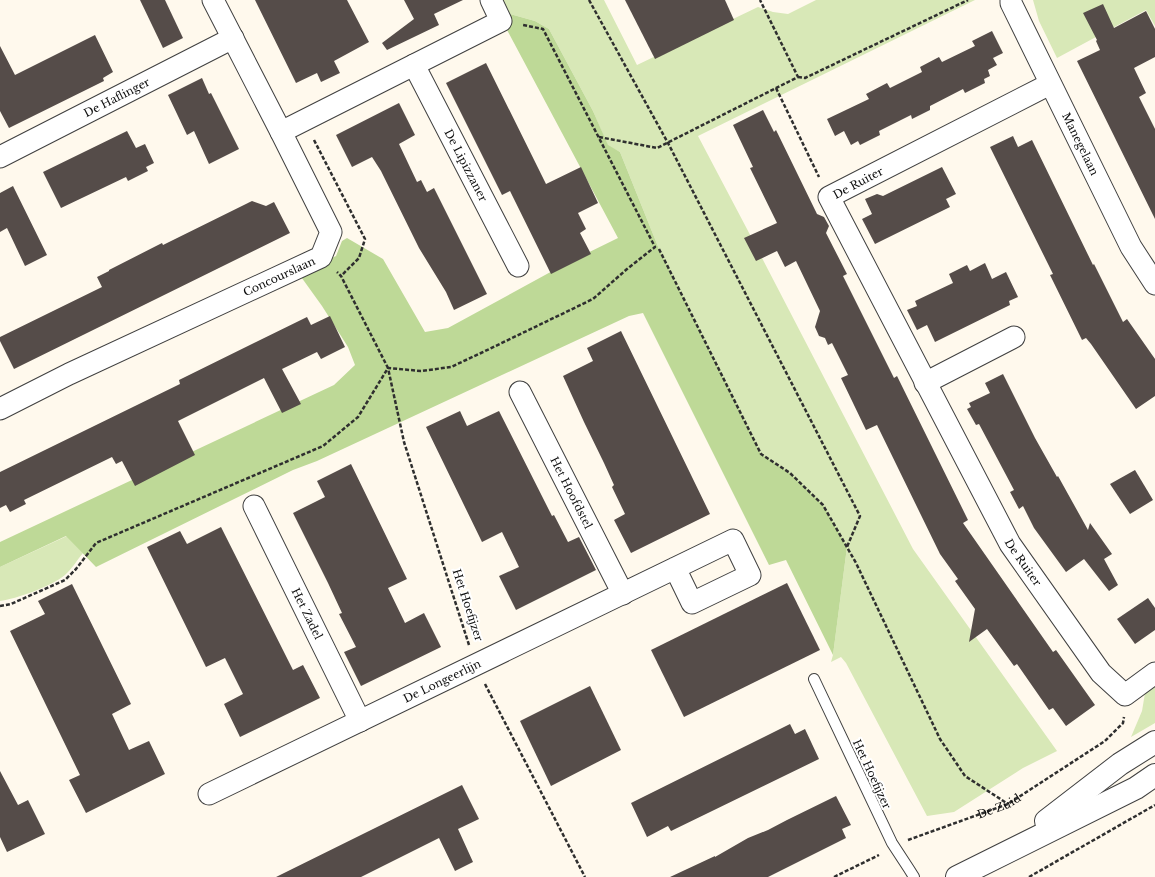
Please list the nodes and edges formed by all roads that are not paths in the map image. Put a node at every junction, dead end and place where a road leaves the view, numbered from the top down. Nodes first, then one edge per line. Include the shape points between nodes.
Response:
1 (213, 0) edge
2 (491, 0) edge
3 (1012, 0) edge
4 (233, 38) junction
5 (414, 65) junction
6 (1050, 84) junction
7 (282, 132) junction
8 (0, 157) edge
9 (518, 266) dead end
10 (1155, 284) edge
11 (1014, 337) dead end
12 (925, 383) junction
13 (520, 392) dead end
14 (0, 409) edge
15 (254, 506) dead end
16 (675, 568) dead end
17 (623, 594) junction
18 (1155, 673) edge
19 (814, 678) dead end
20 (360, 721) junction
21 (1155, 742) edge
22 (1155, 775) edge
23 (209, 794) dead end
24 (1005, 852) junction
25 (914, 877) edge
26 (957, 877) edge

1 - 4 street, Concourslaan
2 - 5 street via 501,21
3 - 6 street, Manegelaan via 1011,3
4 - 7 street, Concourslaan
4 - 8 street, De Haflinger
5 - 7 street
5 - 9 street, De Lipizzaner
6 - 10 street, Manegelaan via 1131,247
6 - 12 street, De Ruiter via 829,197
7 - 14 street, Concourslaan via 331,232 321,257 69,374
11 - 12 street
12 - 18 street, De Ruiter via 1010,544 1101,673 1125,695
13 - 17 street, Het Hoofdstel
15 - 20 street, Het Zadel
16 - 17 street, De Longeerlijn
17 - 20 street, De Longeerlijn
19 - 25 lane, Het Hoefijzer via 892,843
20 - 23 street, De Longeerlijn
21 - 24 street via 1120,764
22 - 24 street via 1136,788
24 - 26 street

